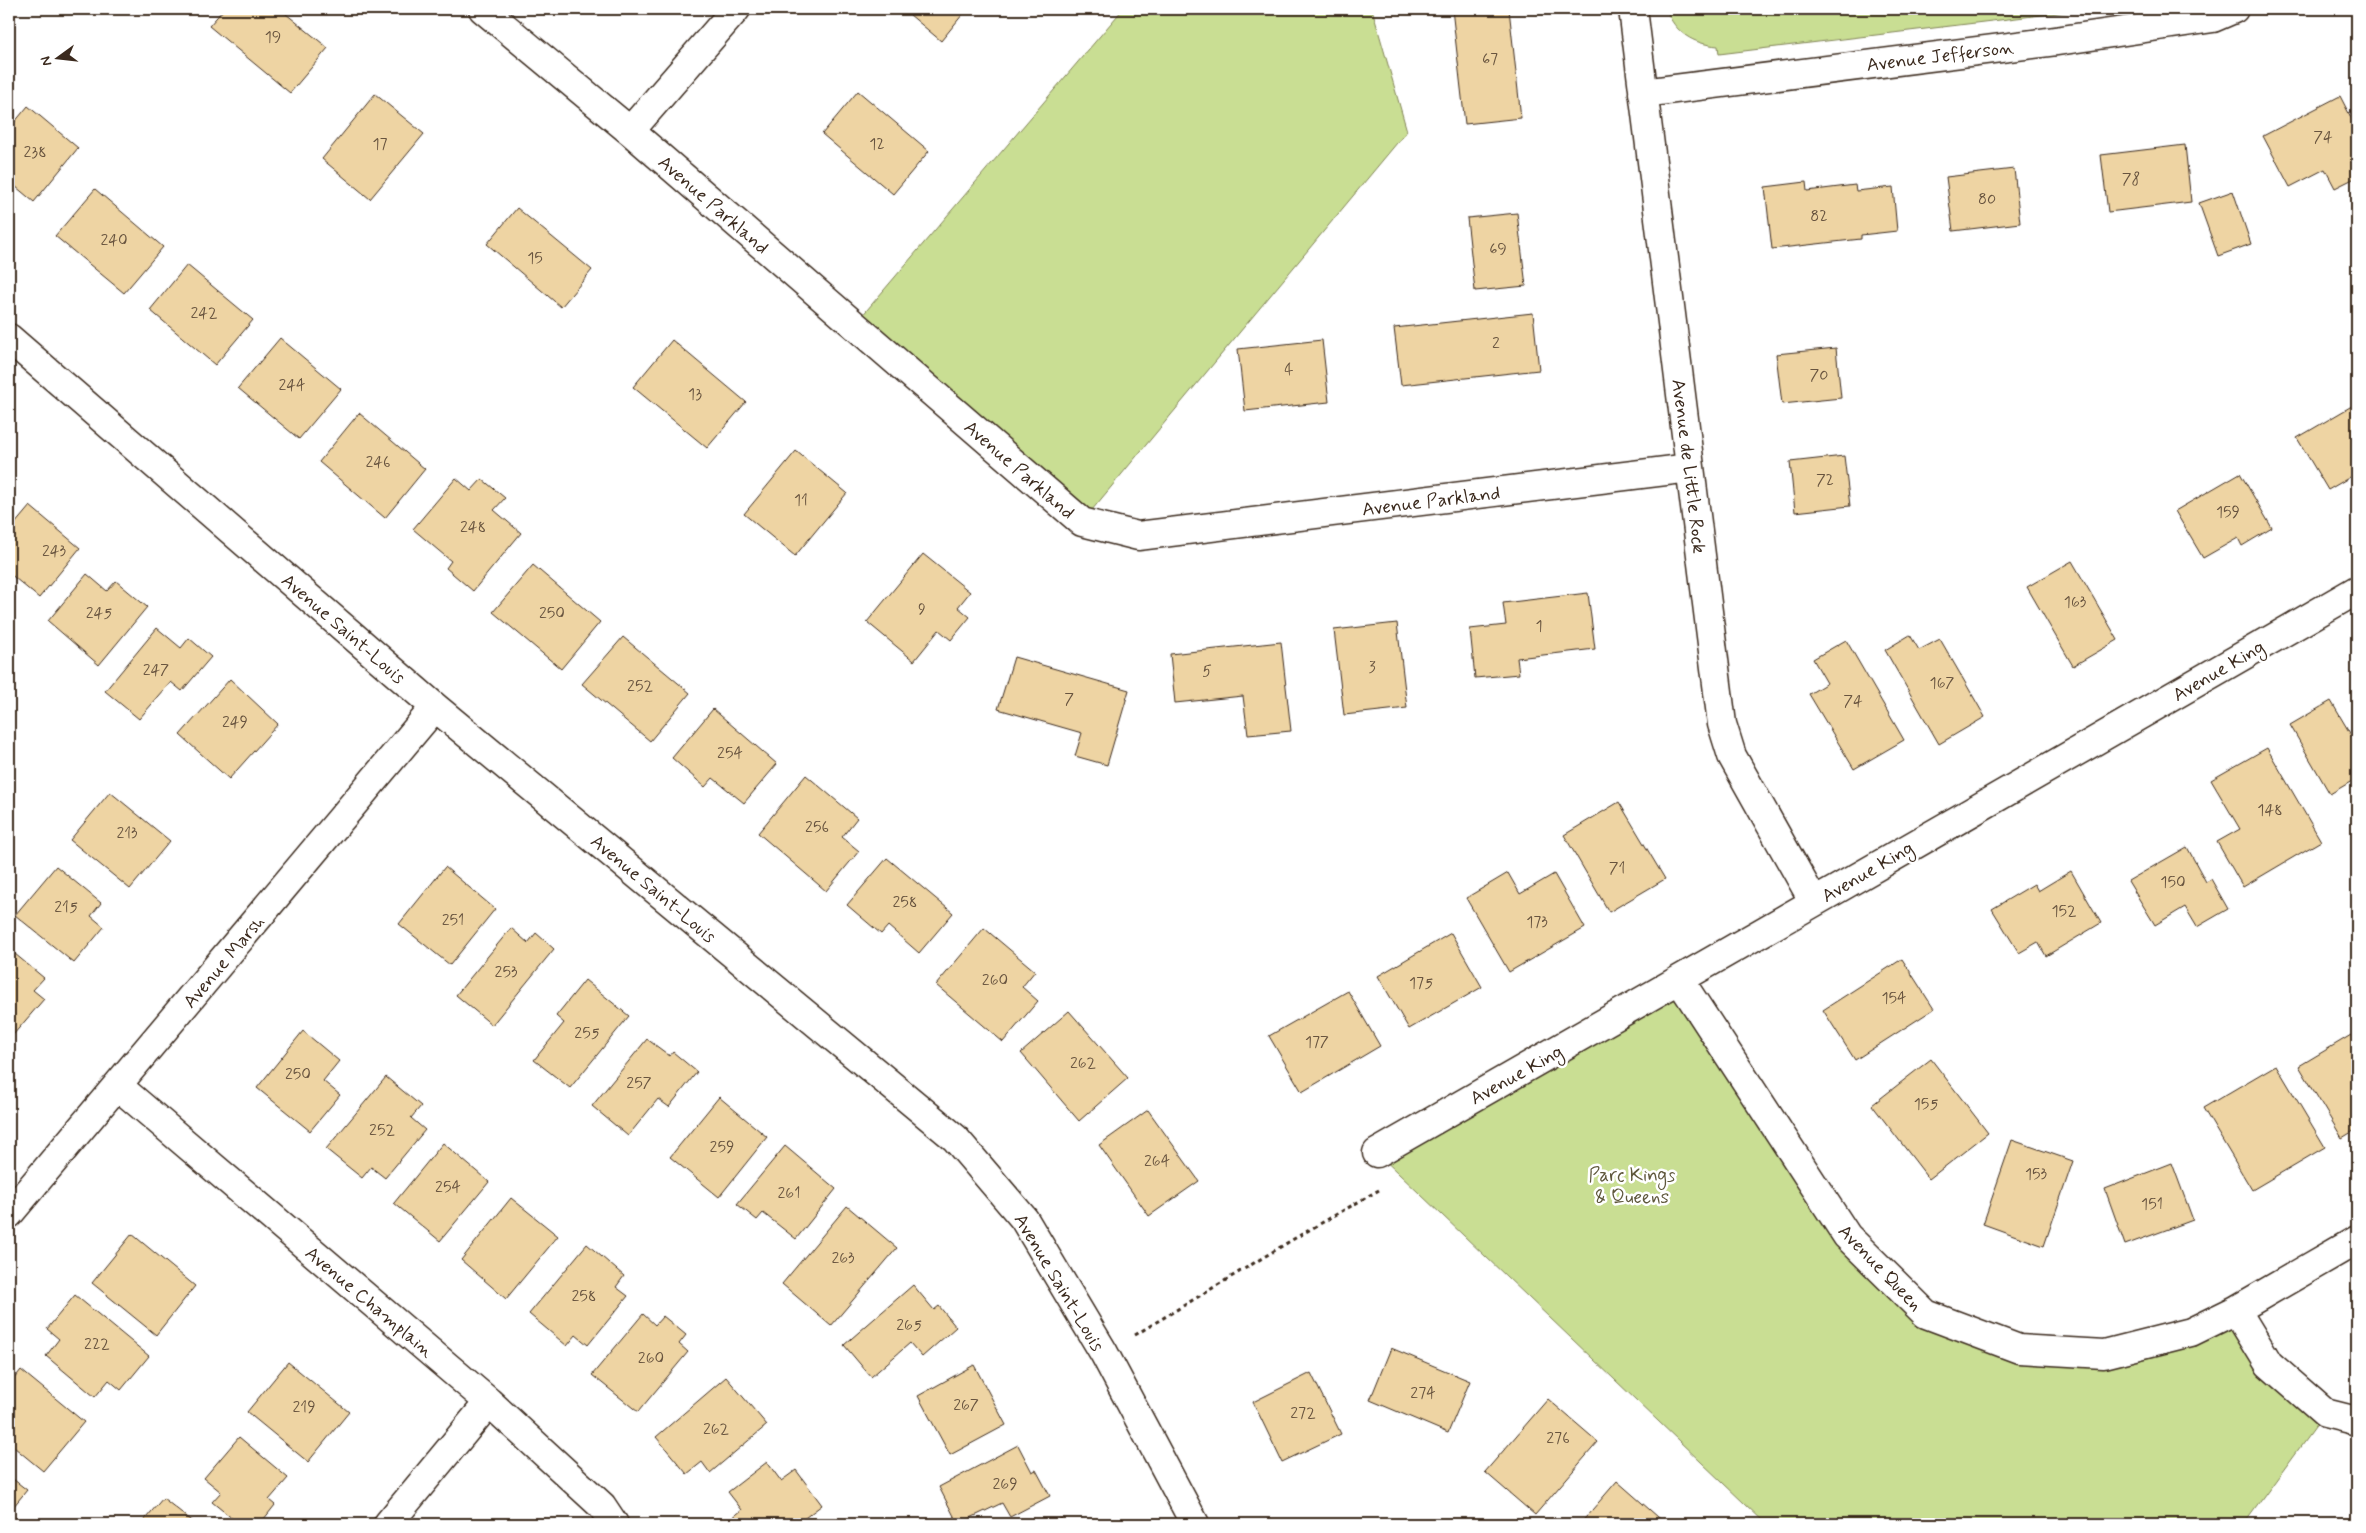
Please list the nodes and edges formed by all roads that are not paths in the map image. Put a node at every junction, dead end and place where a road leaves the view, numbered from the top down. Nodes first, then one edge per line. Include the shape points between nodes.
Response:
1 (483, 9) edge
2 (736, 9) edge
3 (1633, 9) edge
4 (2234, 9) edge
5 (1643, 93) junction
6 (630, 131) junction
7 (9, 338) edge
8 (1690, 468) junction
9 (2357, 590) edge
10 (435, 707) junction
11 (1814, 902) junction
12 (1681, 982) junction
13 (118, 1086) junction
14 (1377, 1153) dead end
15 (9, 1214) edge
16 (2357, 1240) edge
17 (2236, 1310) junction
18 (489, 1402) junction
19 (2357, 1421) edge
20 (388, 1524) edge
21 (614, 1524) edge
22 (1195, 1524) edge

1 - 6 street, Avenue Parkland
2 - 6 street
3 - 5 street, Avenue de Little Rock
4 - 5 street, Avenue Jefferson via 2213,18 2076,38
5 - 8 street, Avenue de Little Rock
6 - 8 street, Avenue Parkland via 1082,522 1138,536
7 - 10 street, Avenue Saint-Louis
8 - 11 street, Avenue de Little Rock via 1722,724 1732,756
9 - 11 street, Avenue King
10 - 13 street, Avenue Marsh
10 - 22 street, Avenue Saint-Louis via 955,1138 1024,1219 1104,1353
11 - 12 street, Avenue King
12 - 14 street, Avenue King
12 - 17 street, Avenue Queen via 1847,1236 1926,1314 2019,1349 2104,1354 2190,1332
13 - 15 street, Avenue Marsh
13 - 18 street, Avenue Champlain
16 - 17 street, Avenue Queen
17 - 19 street via 2269,1364 2325,1412
18 - 20 street
18 - 21 street, Avenue Champlain via 602,1506

